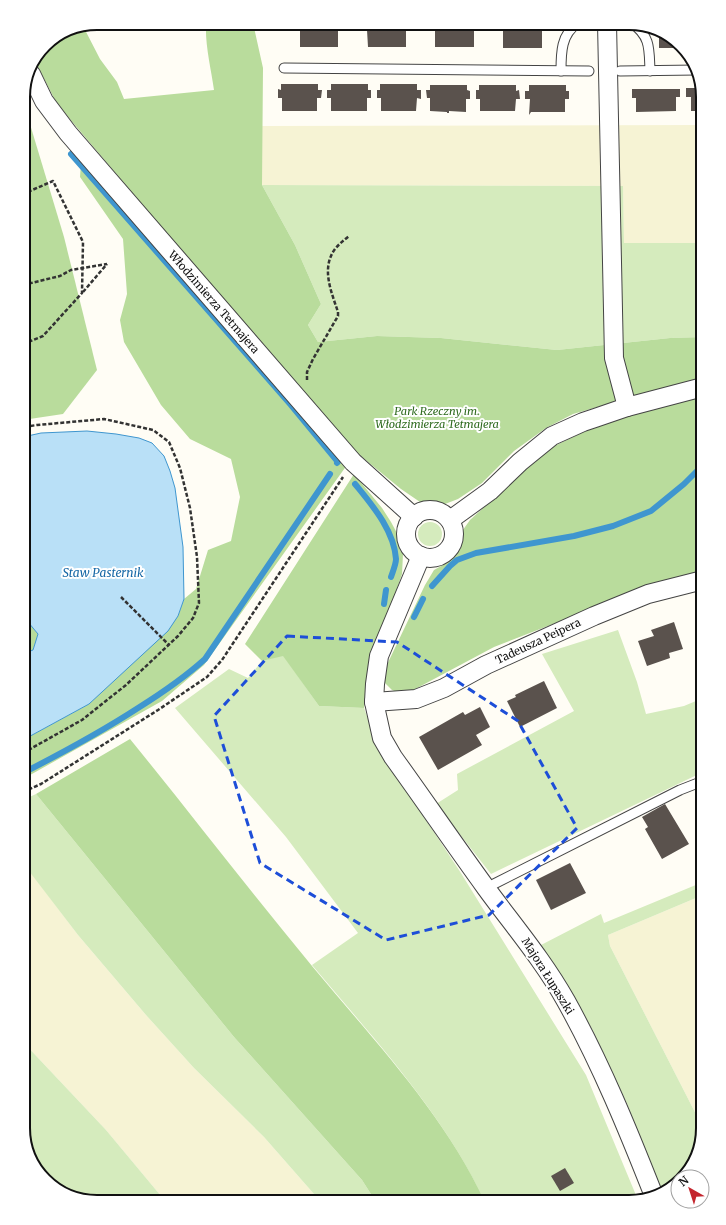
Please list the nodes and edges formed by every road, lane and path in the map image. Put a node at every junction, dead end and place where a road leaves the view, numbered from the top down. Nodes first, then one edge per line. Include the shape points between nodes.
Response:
1 (572, 30) edge
2 (607, 30) edge
3 (641, 31) edge
4 (284, 68) dead end
5 (690, 70) edge
6 (562, 71) junction
7 (589, 71) dead end
8 (620, 71) dead end
9 (650, 71) junction
10 (33, 77) edge
11 (30, 191) edge
12 (349, 236) dead end
13 (82, 268) junction
14 (30, 283) edge
15 (82, 293) junction
16 (30, 341) edge
17 (696, 389) edge
18 (627, 407) junction
19 (309, 412) junction
20 (30, 426) edge
21 (353, 462) junction
22 (414, 517) junction
23 (450, 520) junction
24 (421, 556) junction
25 (696, 582) edge
26 (121, 597) dead end
27 (169, 645) junction
28 (374, 702) junction
29 (30, 749) edge
30 (696, 784) edge
31 (30, 789) edge
32 (486, 888) junction
33 (652, 1191) edge

1 - 6 lane via 562,46
2 - 18 street via 614,358
3 - 9 lane via 649,45
4 - 6 lane
5 - 9 lane
6 - 7 lane
8 - 9 lane
10 - 19 street, Włodzimierza Tetmajera via 44,101 68,133
11 - 13 path via 53,181 83,242
12 - 19 path via 330,256 328,280 338,316 307,372
13 - 14 path
13 - 15 path
13 - 15 path via 108,264
15 - 16 path via 43,336
17 - 18 street
18 - 23 street via 552,436 490,490
19 - 21 street, Włodzimierza Tetmajera
20 - 27 path via 104,419 153,430 169,442 180,468 190,508 197,557 198,603 193,618
21 - 22 street, Włodzimierza Tetmajera
21 - 31 path via 222,660 207,677 88,755
22 - 23 street via 429,510 444,514
22 - 24 street via 409,523 406,538 409,546
23 - 24 street via 454,535 449,549 436,558
24 - 28 street via 379,656
25 - 28 street, Tadeusza Peipera via 648,594 594,616 416,699
26 - 27 path
27 - 29 path via 88,716
28 - 32 street, Majora Łupaszki via 382,738 393,757
30 - 32 lane
32 - 33 street, Majora Łupaszki via 537,955 565,1000 602,1071

